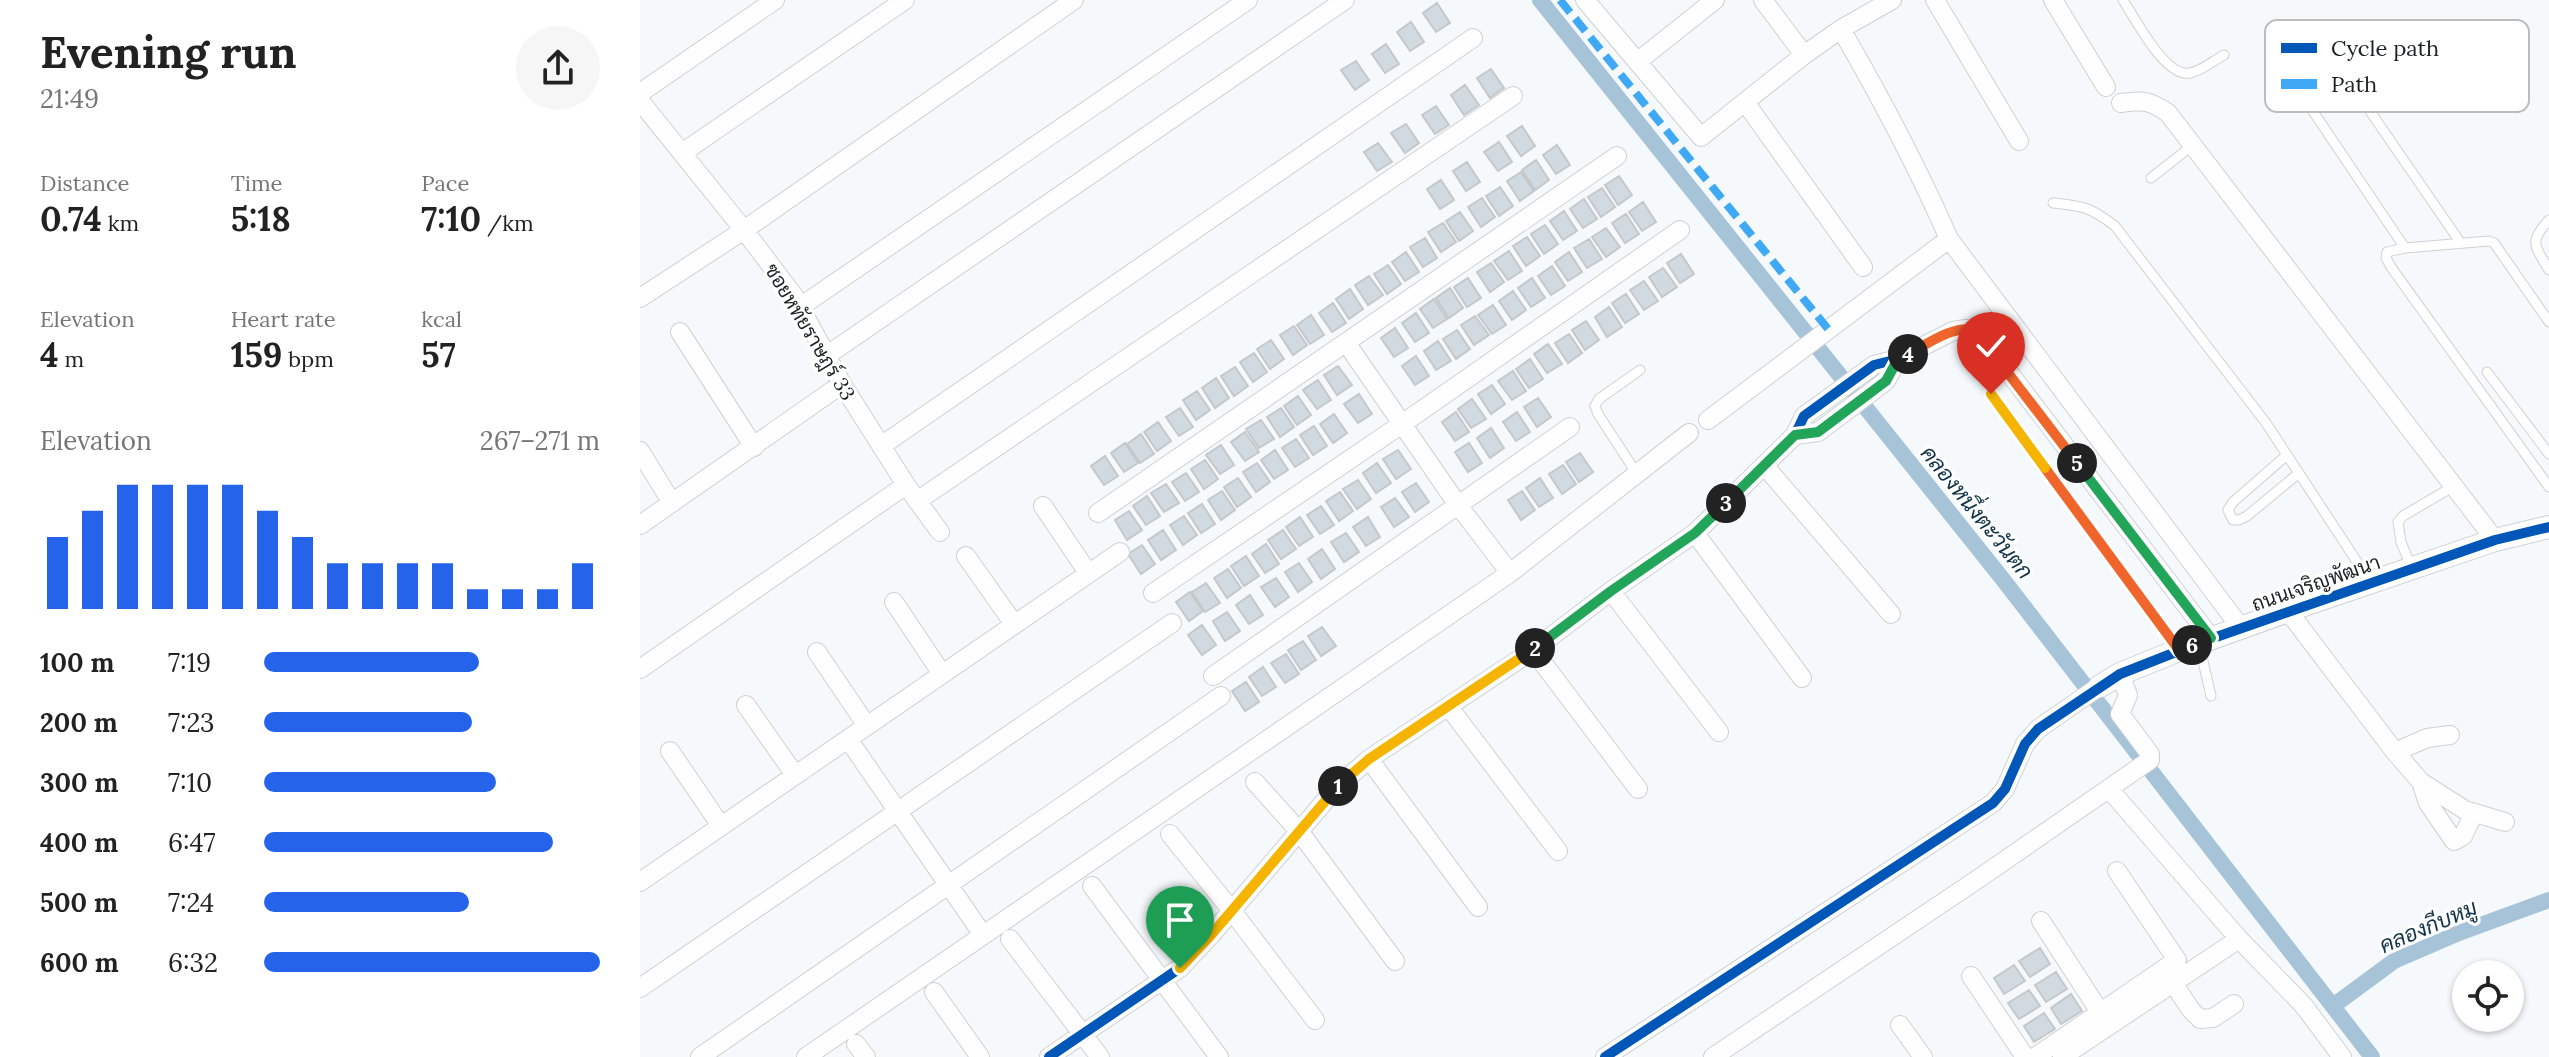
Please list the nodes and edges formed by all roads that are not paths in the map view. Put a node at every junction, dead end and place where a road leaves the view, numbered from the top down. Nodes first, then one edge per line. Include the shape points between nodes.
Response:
1 (775, 0) edge
2 (905, 0) edge
3 (1074, 0) edge
4 (1248, 0) edge
5 (1345, 0) edge
6 (1585, 0) edge
7 (1715, 0) edge
8 (1763, 0) edge
9 (1892, 0) edge
10 (1935, 0) edge
11 (2053, 0) edge
12 (2123, 0) edge
13 (1841, 29) junction
14 (1473, 38) dead end
15 (1804, 55) junction
16 (2224, 55) dead end
17 (1637, 62) junction
18 (2106, 87) dead end
19 (640, 93) edge
20 (1513, 96) dead end
21 (640, 101) edge
22 (1745, 102) junction
23 (2121, 103) dead end
24 (2313, 112) edge
25 (2371, 112) edge
26 (2019, 141) dead end
27 (2193, 145) junction
28 (682, 153) junction
29 (1617, 156) dead end
30 (2151, 178) dead end
31 (2053, 203) dead end
32 (2549, 220) edge
33 (744, 230) junction
34 (1680, 230) dead end
35 (1949, 239) junction
36 (2460, 242) junction
37 (2405, 248) junction
38 (1863, 267) dead end
39 (2549, 270) edge
40 (640, 298) edge
41 (800, 307) junction
42 (2549, 322) edge
43 (680, 332) dead end
44 (1347, 344) junction
45 (826, 356) junction
46 (1898, 359) junction
47 (1640, 370) dead end
48 (2487, 372) dead end
49 (842, 384) junction
50 (1991, 394) dead end
51 (1708, 420) dead end
52 (1402, 424) junction
53 (1570, 427) dead end
54 (1689, 433) dead end
55 (1795, 435) junction
56 (881, 446) junction
57 (754, 447) junction
58 (640, 451) edge
59 (2549, 454) edge
60 (2287, 455) junction
61 (1764, 465) junction
62 (2299, 473) junction
63 (1637, 474) junction
64 (2454, 486) junction
65 (2549, 487) edge
66 (911, 493) junction
67 (672, 503) junction
68 (1458, 505) junction
69 (1043, 506) dead end
70 (1098, 513) dead end
71 (640, 525) edge
72 (2549, 527) edge
73 (940, 532) dead end
74 (1695, 533) junction
75 (2495, 540) junction
76 (1120, 552) dead end
77 (966, 556) dead end
78 (2412, 569) junction
79 (1088, 573) junction
80 (1510, 573) junction
81 (2371, 583) junction
82 (1611, 591) junction
83 (1153, 593) dead end
84 (894, 602) dead end
85 (2288, 611) junction
86 (1891, 614) dead end
87 (1172, 623) dead end
88 (1014, 624) junction
89 (2241, 628) junction
90 (2196, 644) junction
91 (1533, 650) junction
92 (817, 652) dead end
93 (640, 669) edge
94 (942, 674) junction
95 (2120, 674) junction
96 (1213, 676) dead end
97 (1802, 678) dead end
98 (2100, 686) joint
99 (1221, 696) dead end
100 (2211, 696) dead end
101 (746, 705) dead end
102 (1448, 706) junction
103 (867, 726) junction
104 (1719, 732) dead end
105 (2450, 735) dead end
106 (848, 739) junction
107 (670, 751) dead end
108 (2395, 752) junction
109 (1369, 759) junction
110 (795, 775) junction
111 (1255, 782) dead end
112 (2421, 782) junction
113 (2113, 786) junction
114 (1638, 789) dead end
115 (897, 812) junction
116 (2474, 813) junction
117 (2505, 822) dead end
118 (721, 826) junction
119 (1299, 831) junction
120 (1170, 834) dead end
121 (1558, 851) dead end
122 (2117, 871) dead end
123 (643, 873) edge
124 (948, 885) junction
125 (1092, 886) dead end
126 (1478, 907) dead end
127 (1232, 911) junction
128 (2041, 921) dead end
129 (983, 935) junction
130 (1010, 939) dead end
131 (2239, 939) junction
132 (1395, 961) dead end
133 (1971, 976) dead end
134 (1162, 980) junction
135 (2173, 983) junction
136 (640, 988) edge
137 (934, 992) dead end
138 (2234, 1004) dead end
139 (2100, 1012) junction
140 (1315, 1020) dead end
141 (1900, 1025) dead end
142 (1082, 1034) junction
143 (700, 1057) edge
144 (806, 1057) edge
145 (980, 1057) edge
146 (1049, 1057) edge
147 (1100, 1057) edge
148 (1219, 1057) edge
149 (1605, 1057) edge
150 (1713, 1057) edge
151 (1923, 1057) edge
152 (2025, 1057) edge
153 (2035, 1057) edge
154 (2062, 1057) edge
155 (2342, 1057) edge

1 - 19 street
2 - 28 street
3 - 33 street
4 - 41 street
5 - 45 street
6 - 17 street
7 - 17 street
8 - 15 street
9 - 13 street
10 - 26 street
11 - 18 street
12 - 16 lane via 2174,70 2192,73
13 - 15 street
13 - 35 street via 1921,175
14 - 56 street
15 - 22 street
17 - 22 street via 1701,137
20 - 66 street
21 - 28 street, ซอยหทัยราษฎร์ 33
22 - 38 street
23 - 27 street via 2155,104
24 - 37 lane
25 - 36 lane
27 - 30 lane
27 - 64 street
28 - 33 street, ซอยหทัยราษฎร์ 33
29 - 44 street
31 - 60 lane via 2084,206 2115,226
32 - 39 lane via 2534,244
33 - 40 street
33 - 41 street, ซอยหทัยราษฎร์ 33
34 - 52 street
35 - 51 street
35 - 89 street
36 - 37 lane
36 - 42 lane via 2494,243
37 - 65 lane via 2387,252 2391,267
41 - 45 street, ซอยหทัยราษฎร์ 33
43 - 57 street
44 - 52 street
44 - 70 street
45 - 49 street, ซอยหทัยราษฎร์ 33
46 - 55 street via 1874,365 1804,416
46 - 55 street via 1886,381 1818,432
46 - 90 street via 1953,331 1975,330
47 - 63 lane via 1595,406
48 - 59 lane
49 - 56 street, ซอยหทัยราษฎร์ 33
49 - 57 street
50 - 90 lane
52 - 68 street
52 - 83 street
53 - 68 street
54 - 63 street
55 - 61 street
56 - 66 street, ซอยหทัยราษฎร์ 33
57 - 67 street
58 - 67 street
60 - 62 lane
60 - 62 lane via 2233,502 2229,516 2247,516
61 - 74 street
61 - 86 street
62 - 81 lane
63 - 80 street
64 - 75 street
64 - 78 lane via 2398,522
66 - 73 street, ซอยหทัยราษฎร์ 33
66 - 93 street
67 - 71 street
68 - 80 street
68 - 96 street
69 - 79 street
72 - 75 street, ถนนเจริญพัฒนา
74 - 82 street
74 - 97 street
75 - 78 street, ถนนเจริญพัฒนา
76 - 79 street
77 - 88 street
78 - 81 street, ถนนเจริญพัฒนา
79 - 88 street
80 - 129 street
81 - 85 street, ถนนเจริญพัฒนา
82 - 91 street
82 - 104 street
84 - 94 street
85 - 89 street, ถนนเจริญพัฒนา
85 - 108 street
87 - 115 street
88 - 94 street
89 - 90 street, ถนนเจริญพัฒนา
90 - 95 street, ถนนเจริญพัฒนา
90 - 100 lane
91 - 102 street
91 - 114 street
92 - 103 street
94 - 103 street
95 - 98 street, ถนนเจริญพัฒนา
95 - 113 street via 2128,695 2120,714 2150,760
98 - 149 street via 2038,729 1993,803
99 - 124 street
101 - 110 street
102 - 109 street
102 - 121 street
103 - 106 street
105 - 108 street
106 - 110 street
106 - 115 street
107 - 118 street
108 - 112 street
109 - 119 street
109 - 126 street
110 - 118 street
111 - 119 street
112 - 116 street
112 - 116 street via 2428,803 2454,841 2463,836
113 - 131 street
113 - 150 street
115 - 124 street
115 - 136 street
116 - 117 street
118 - 123 street
119 - 127 street
119 - 132 street
120 - 127 street
122 - 139 street via 2177,960
124 - 129 street
124 - 143 street
125 - 134 street
127 - 134 street via 1180,968
127 - 140 street
128 - 139 street
129 - 144 street
130 - 142 street
131 - 135 street
131 - 155 street via 2304,1006
133 - 152 street
134 - 142 street
134 - 148 street
135 - 138 street via 2200,1019 2213,1018
135 - 154 street
137 - 145 street
139 - 153 street
141 - 151 street
142 - 146 street
142 - 147 street

